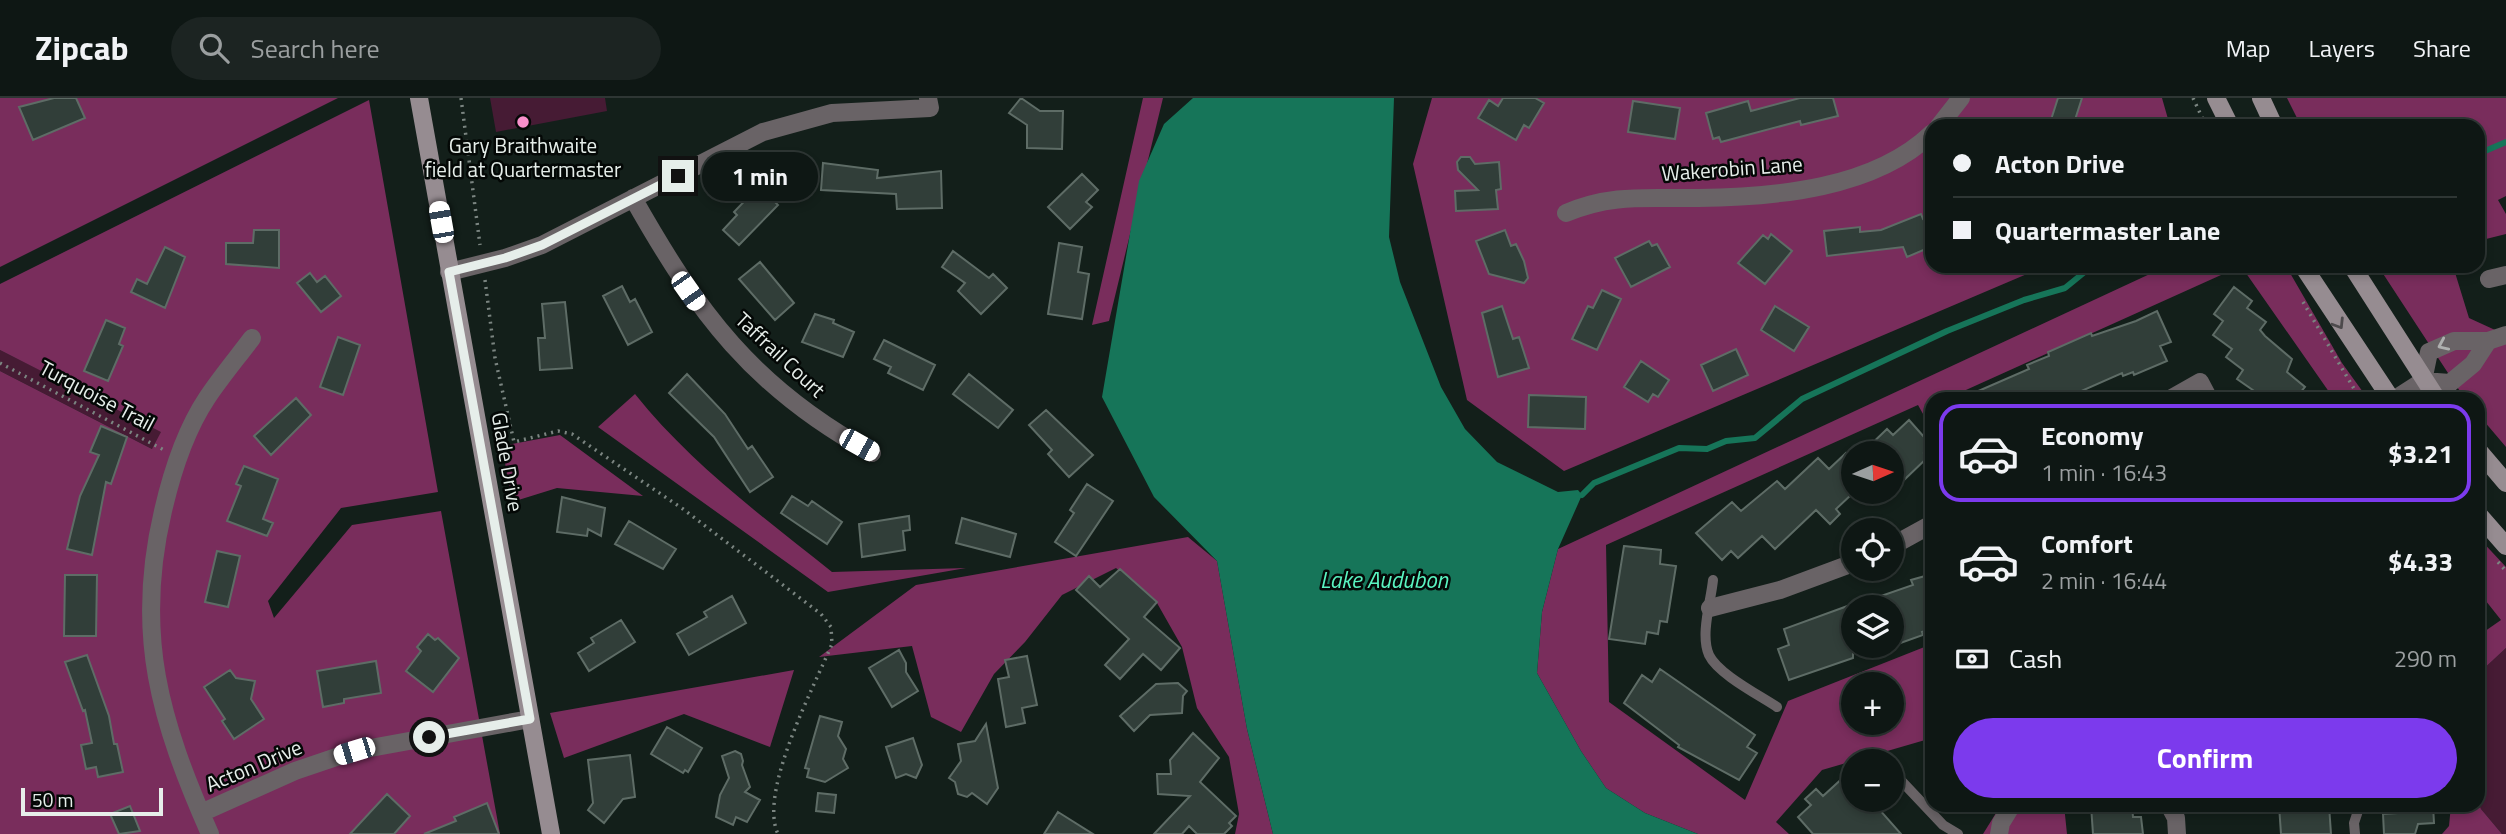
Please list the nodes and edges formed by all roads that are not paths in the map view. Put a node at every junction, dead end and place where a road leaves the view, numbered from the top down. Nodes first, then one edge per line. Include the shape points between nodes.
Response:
1 (419, 98) edge
2 (1961, 98) edge
3 (2216, 98) edge
4 (2261, 98) edge
5 (929, 103) edge
6 (1944, 119) edge
7 (2226, 119) edge
8 (2271, 119) edge
9 (1925, 138) edge
10 (634, 198) junction
11 (1566, 213) dead end
12 (449, 272) junction
13 (2309, 273) edge
14 (2356, 273) edge
15 (2506, 335) edge
16 (252, 338) dead end
17 (2488, 341) junction
18 (2423, 381) junction
19 (2182, 392) edge
20 (2205, 392) edge
21 (2388, 392) edge
22 (2405, 392) edge
23 (2432, 392) edge
24 (872, 453) dead end
25 (2485, 458) edge
26 (2506, 483) edge
27 (2485, 522) edge
28 (1925, 528) edge
29 (1904, 539) edge
30 (2506, 546) edge
31 (1841, 567) edge
32 (1713, 580) dead end
33 (1710, 608) junction
34 (1777, 707) dead end
35 (530, 719) junction
36 (1904, 784) edge
37 (1925, 806) edge
38 (1931, 812) edge
39 (2008, 812) edge
40 (2173, 812) edge
41 (2358, 812) edge
42 (201, 813) junction
43 (210, 834) edge
44 (551, 834) edge
45 (1958, 834) edge
46 (1999, 834) edge
47 (2177, 834) edge
48 (2355, 834) edge

1 - 12 street, Glade Drive
2 - 6 street
3 - 7 street
4 - 8 street
5 - 10 street via 797,120 763,132
9 - 11 street, Wakerobin Lane via 1896,161 1817,186 1758,195 1615,197
10 - 12 street via 542,245
10 - 24 street, Taffrail Court via 674,270 736,350 807,412
12 - 35 street, Glade Drive
13 -> 21 street
14 - 18 street
15 - 17 street
16 - 42 street via 207,398 179,457 156,542 150,586 152,662 172,740
17 - 18 street via 2473,364 2449,383
17 -> 18 street via 2454,341 2429,352
18 - 22 street
18 - 23 street
19 - 20 street via 2200,382
25 - 26 street
27 - 30 street
28 - 29 street
31 - 33 street via 1780,590
32 - 33 lane
33 - 34 lane via 1706,643 1717,667
35 - 42 street, Acton Drive via 354,751 295,771
35 - 44 street, Glade Drive
36 - 37 lane
38 - 45 lane
39 - 46 street
40 - 47 street
41 - 48 lane
42 - 43 street

